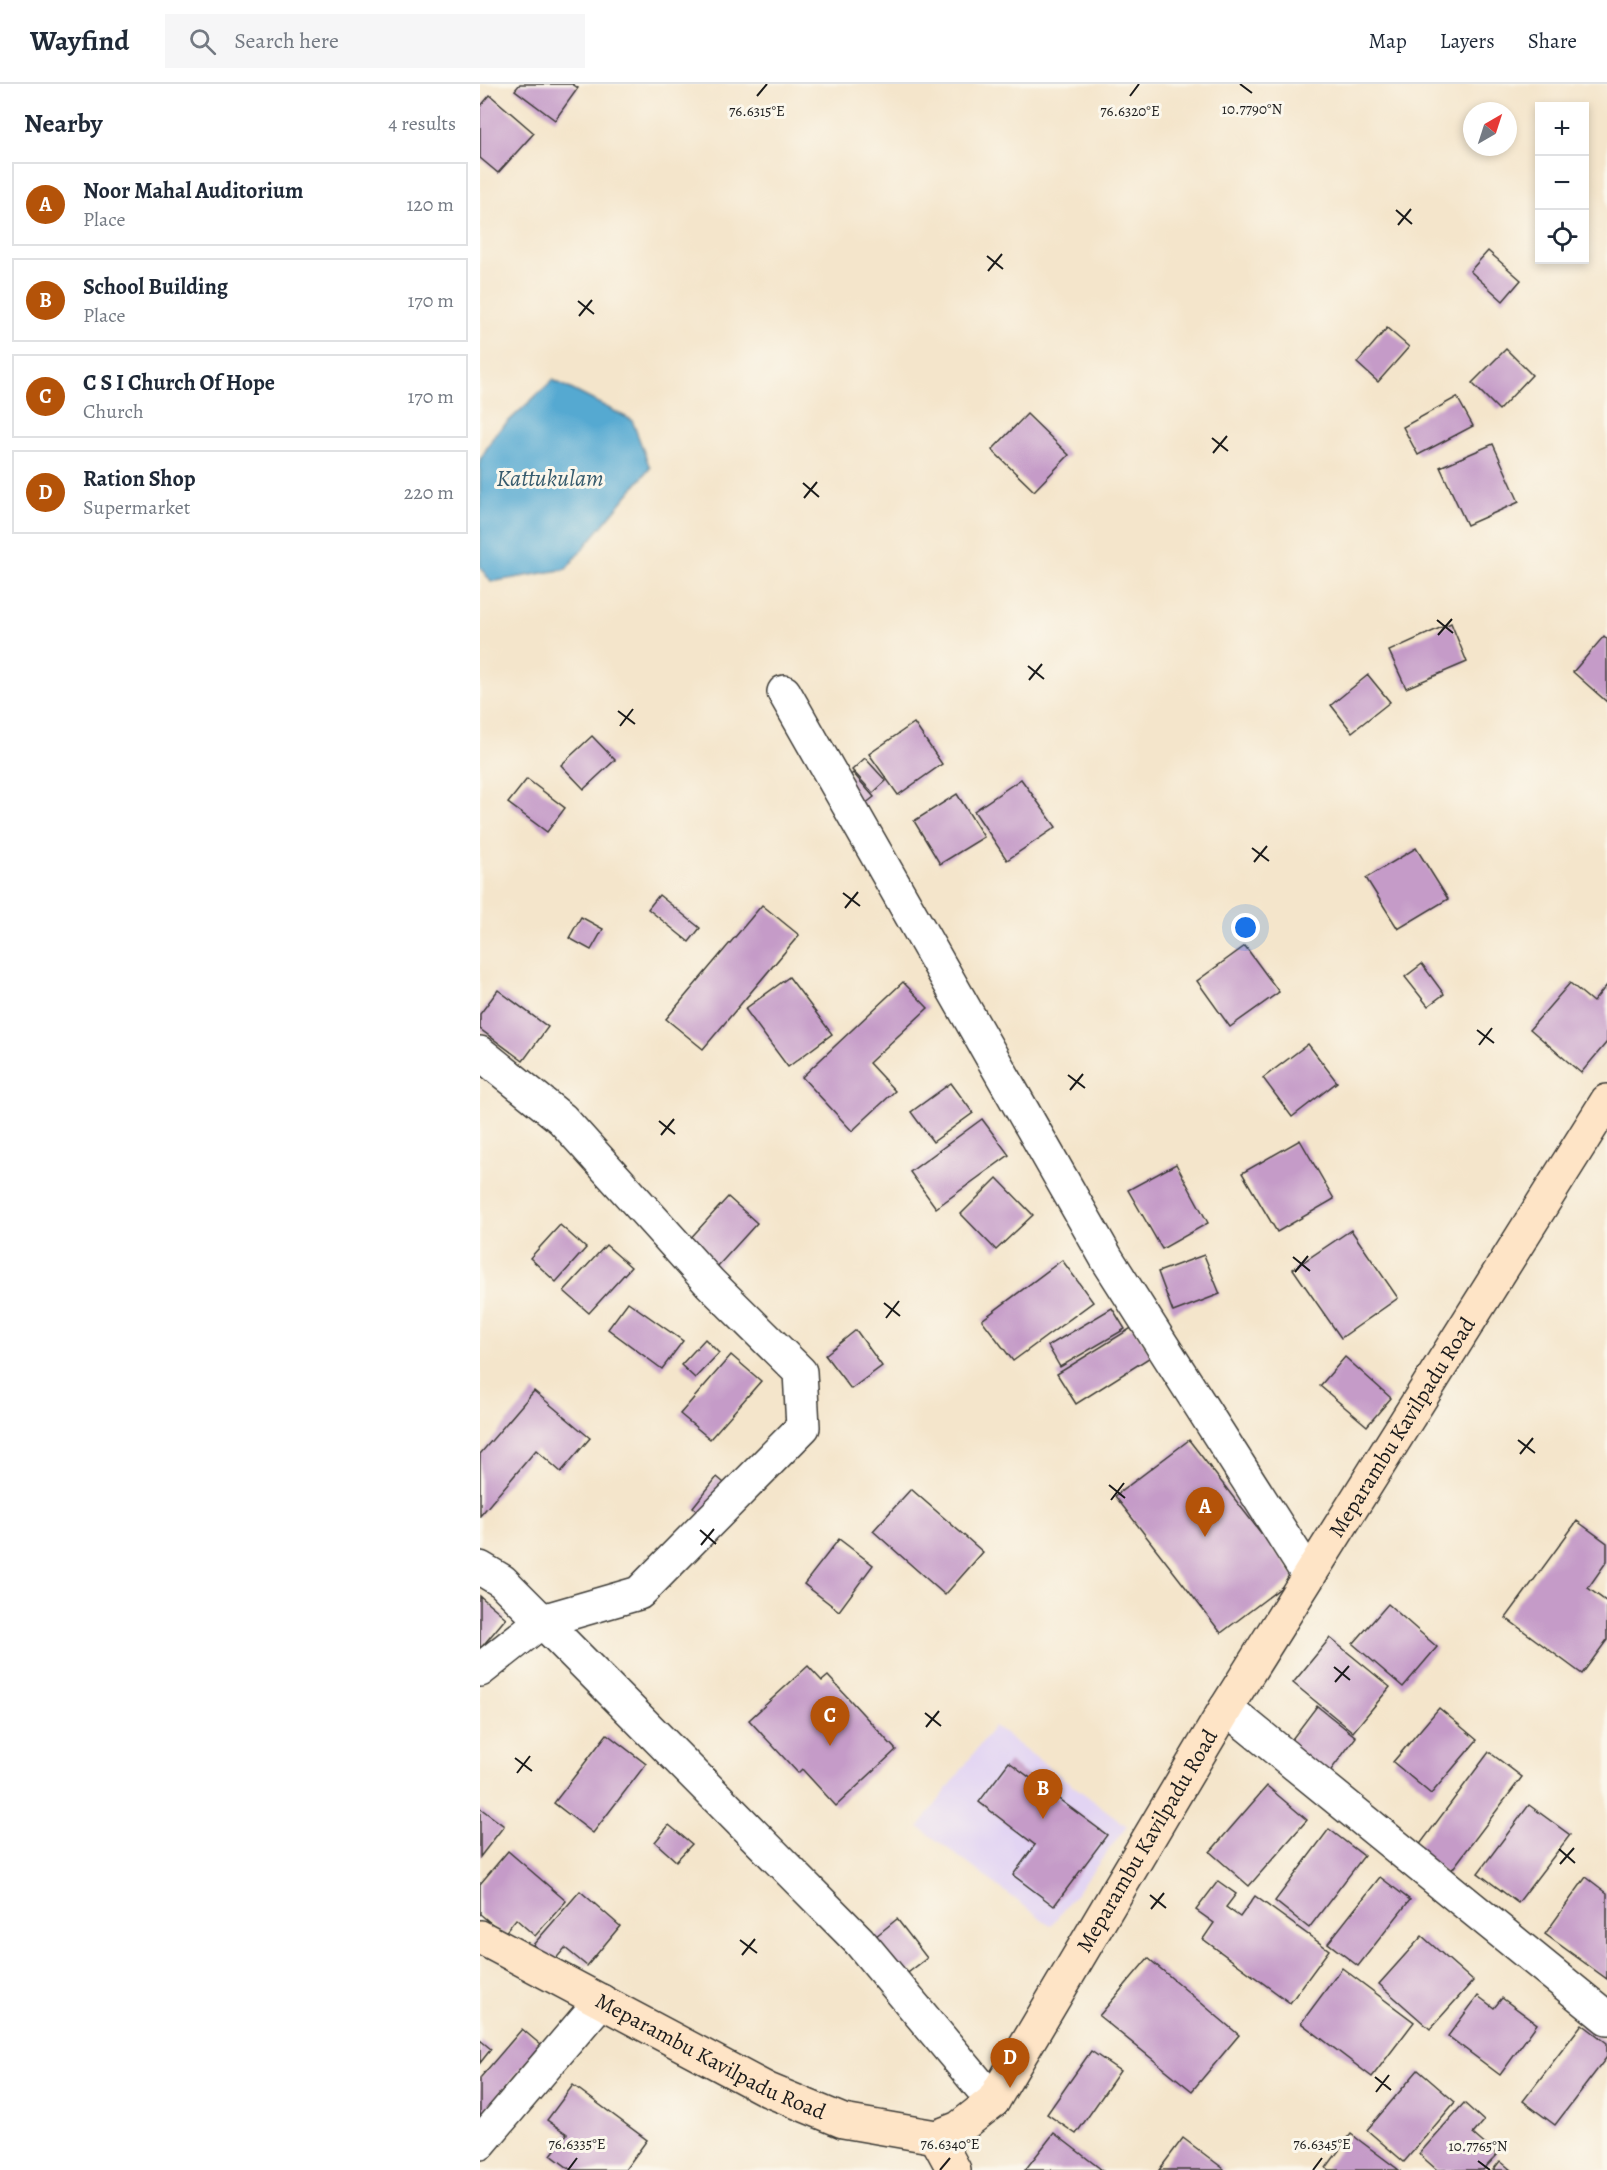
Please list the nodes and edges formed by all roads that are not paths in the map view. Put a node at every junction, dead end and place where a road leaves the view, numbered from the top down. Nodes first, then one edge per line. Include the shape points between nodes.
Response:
1 (784, 692) dead end
2 (480, 1053) edge
3 (1607, 1101) edge
4 (480, 1568) edge
5 (1308, 1574) junction
6 (542, 1621) junction
7 (480, 1670) edge
8 (1226, 1708) junction
9 (480, 1937) edge
10 (601, 2001) junction
11 (1607, 2018) edge
12 (993, 2101) junction
13 (936, 2137) junction
14 (480, 2143) edge
15 (954, 2170) edge

1 - 5 street via 1107,1259
2 - 6 street via 562,1119 710,1283 800,1372 803,1427 639,1593
3 - 5 main road, Meparambu Kavilpadu Road
4 - 6 street via 502,1581
5 - 8 main road, Meparambu Kavilpadu Road
6 - 7 street
6 - 12 street via 859,1941
8 - 11 street
8 - 12 main road, Meparambu Kavilpadu Road
9 - 10 main road, Meparambu Kavilpadu Road
10 - 13 main road, Meparambu Kavilpadu Road via 768,2090 843,2121
10 - 14 street
12 - 13 main road, Meparambu Kavilpadu Road via 959,2128
13 - 15 main road

